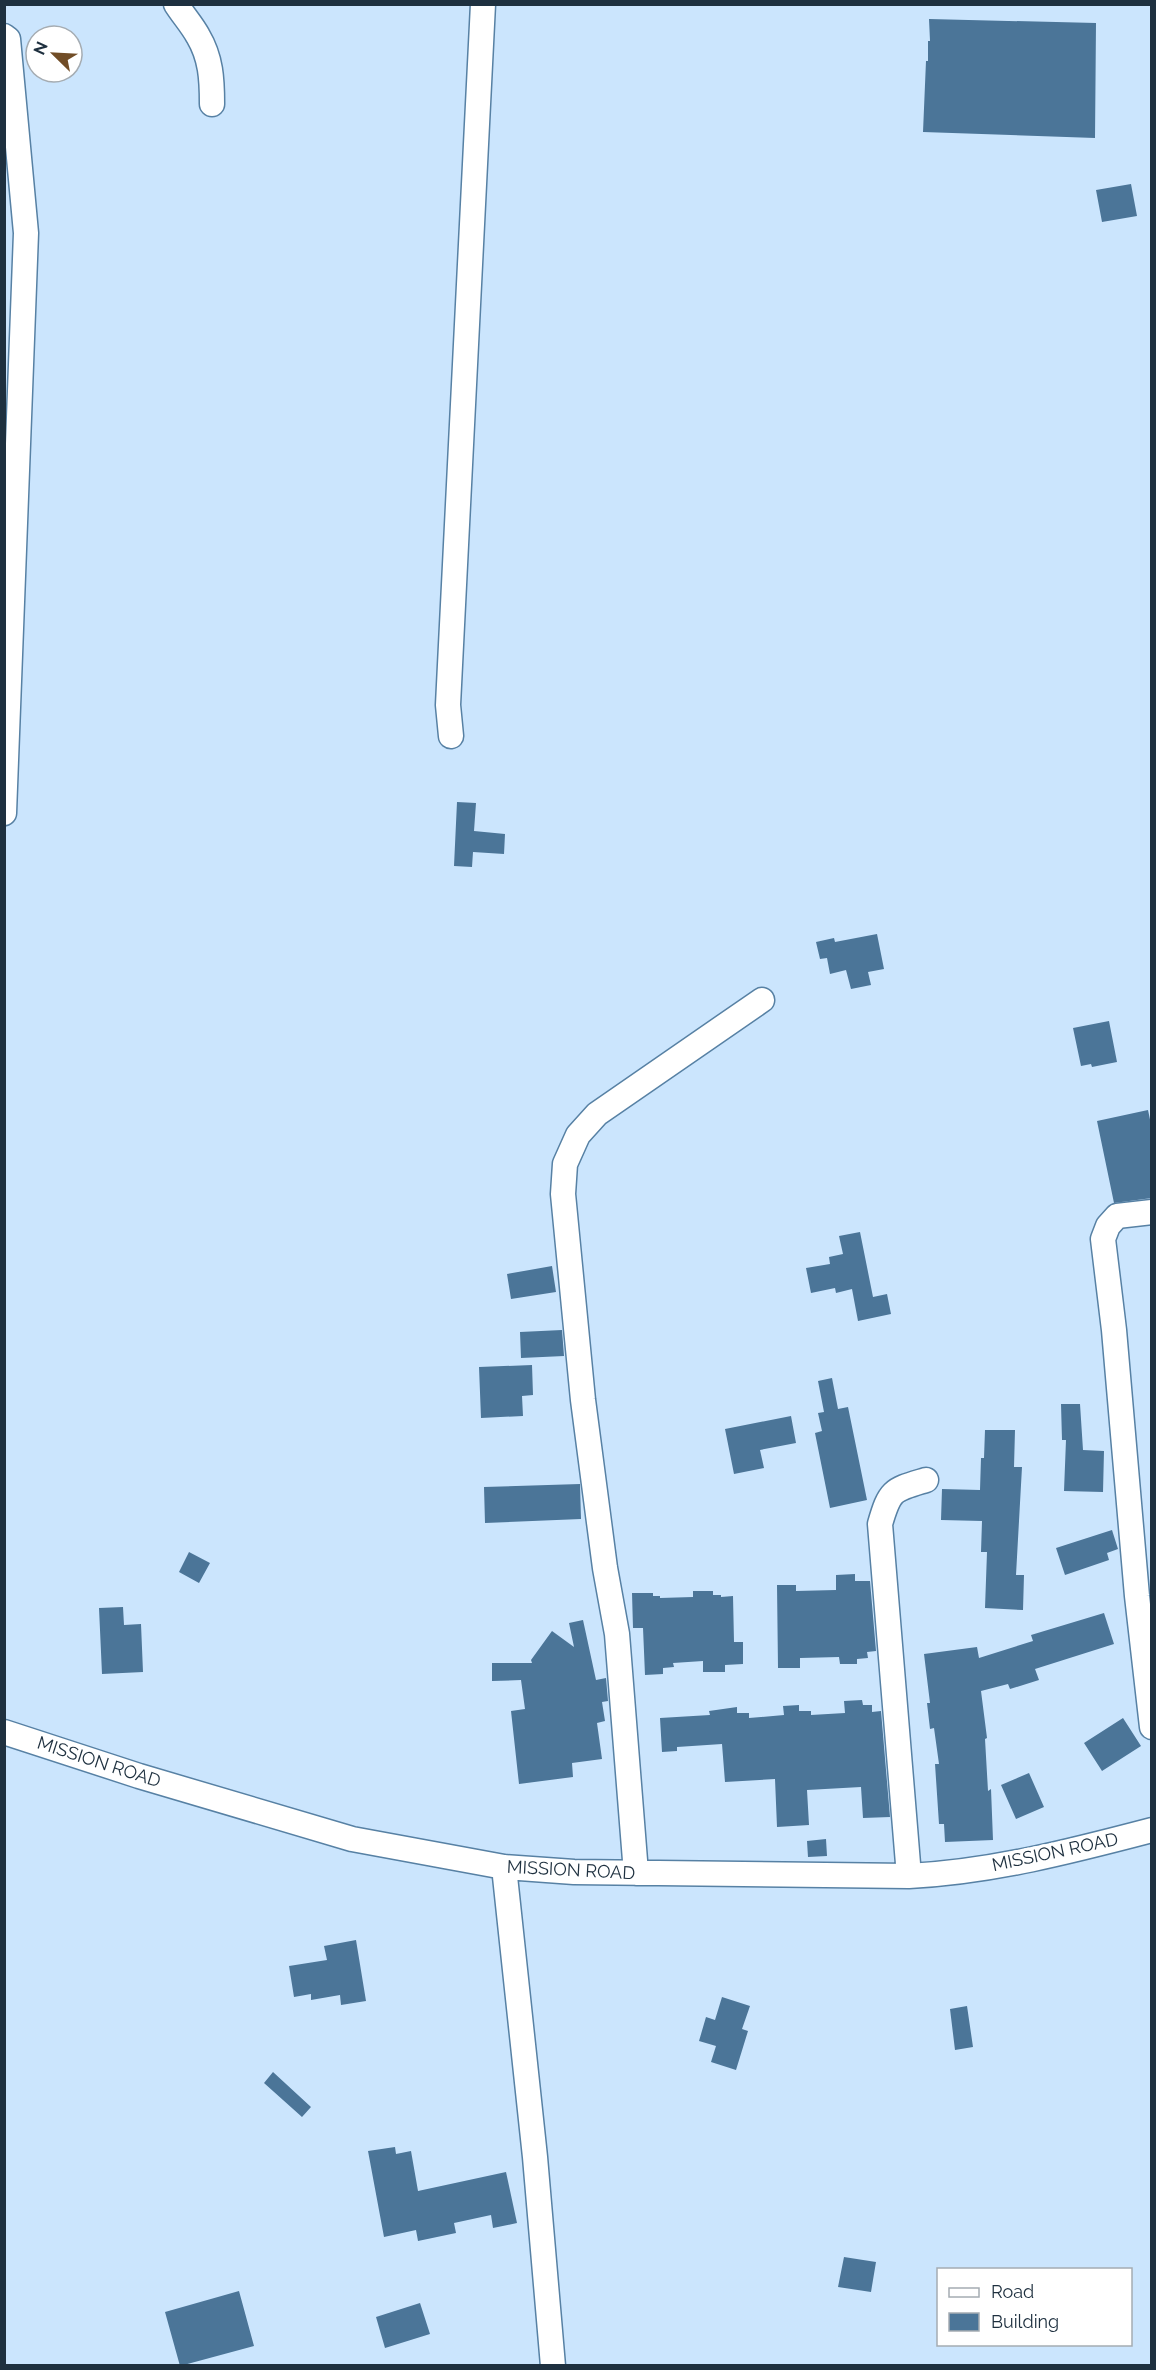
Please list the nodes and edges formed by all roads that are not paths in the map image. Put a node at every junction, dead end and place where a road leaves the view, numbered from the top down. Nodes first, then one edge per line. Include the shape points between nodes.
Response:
1 (176, 4) edge
2 (483, 4) edge
3 (4, 36) edge
4 (212, 104) dead end
5 (451, 736) dead end
6 (4, 813) edge
7 (762, 1000) dead end
8 (1152, 1212) edge
9 (926, 1480) dead end
10 (1152, 1726) edge
11 (4, 1732) edge
12 (1152, 1830) edge
13 (504, 1867) junction
14 (636, 1873) junction
15 (909, 1876) junction
16 (553, 2366) edge

1 - 4 street via 198,35 208,58
2 - 5 street via 448,705
3 - 6 street via 8,39 26,233
7 - 14 street via 597,1114 578,1135 566,1164 563,1194 569,1276 605,1568 617,1634
8 - 10 street via 1117,1216 1103,1239
9 - 15 street via 896,1489 886,1503 880,1524
11 - 13 street, MISSION ROAD via 352,1839
12 - 15 street, MISSION ROAD via 983,1868
13 - 14 street, MISSION ROAD
13 - 16 street
14 - 15 street, MISSION ROAD

